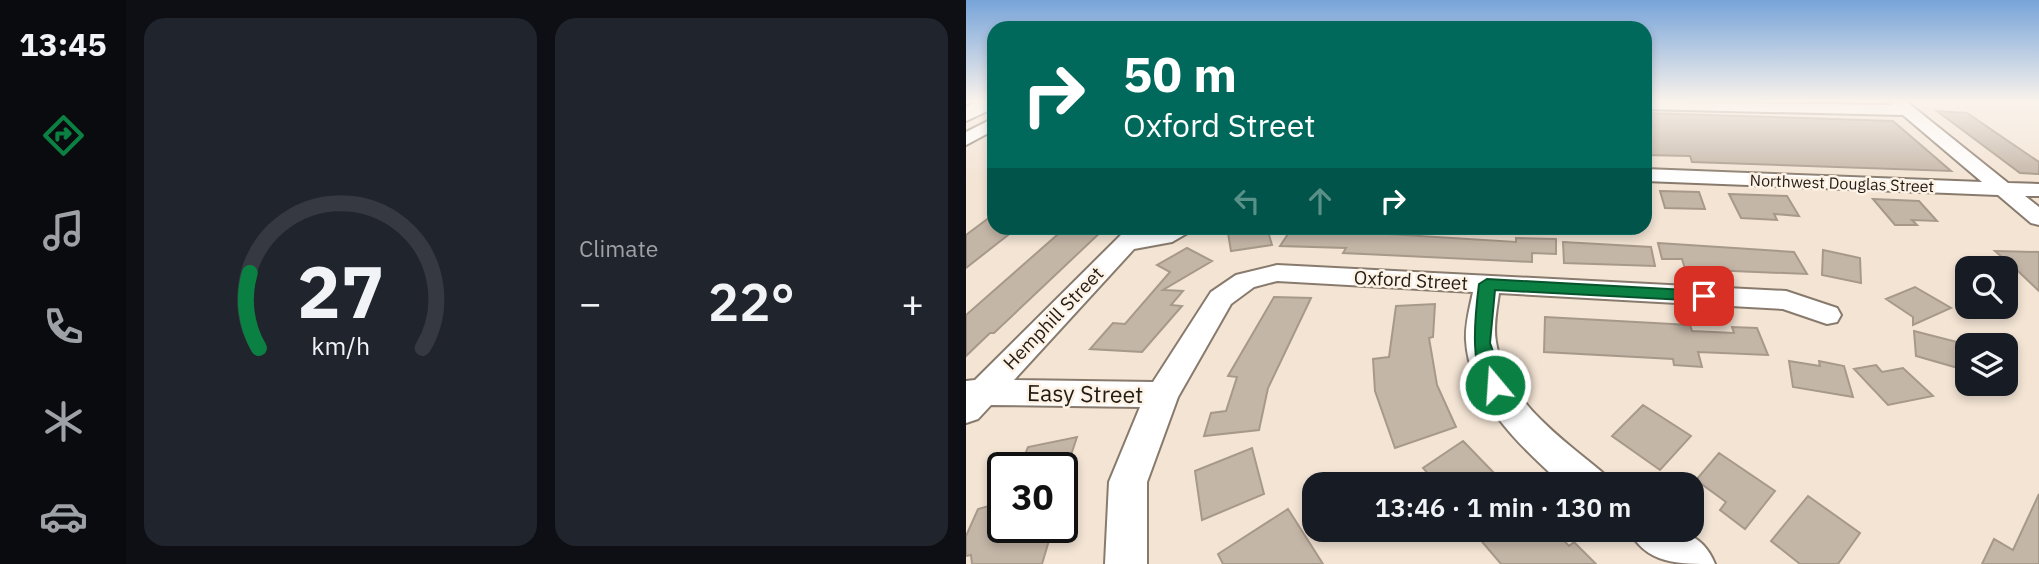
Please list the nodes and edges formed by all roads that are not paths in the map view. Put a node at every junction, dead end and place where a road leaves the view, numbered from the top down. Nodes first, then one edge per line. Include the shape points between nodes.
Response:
1 (985, 128) edge
2 (1928, 128) edge
3 (966, 140) edge
4 (1652, 175) edge
5 (2003, 189) junction
6 (2039, 190) edge
7 (2039, 218) edge
8 (1134, 235) edge
9 (1171, 235) edge
10 (1487, 284) junction
11 (1827, 315) dead end
12 (1163, 395) junction
13 (971, 398) edge
14 (1575, 472) edge
15 (1665, 542) edge
16 (1126, 564) edge
17 (1694, 564) edge

1 - 3 street
2 - 5 street
4 - 5 street, Northwest Douglas Street
5 - 6 street, Northwest Douglas Street
5 - 7 street
8 - 9 street via 1146,242
8 - 13 street, Hemphill Street
10 - 11 street, Oxford Street via 1786,300
10 - 12 street, Oxford Street via 1277,273 1245,281 1221,298
10 - 14 street via 1481,343 1495,385 1533,434
12 - 13 street, Easy Street
12 - 16 street via 1128,482
15 - 17 street

